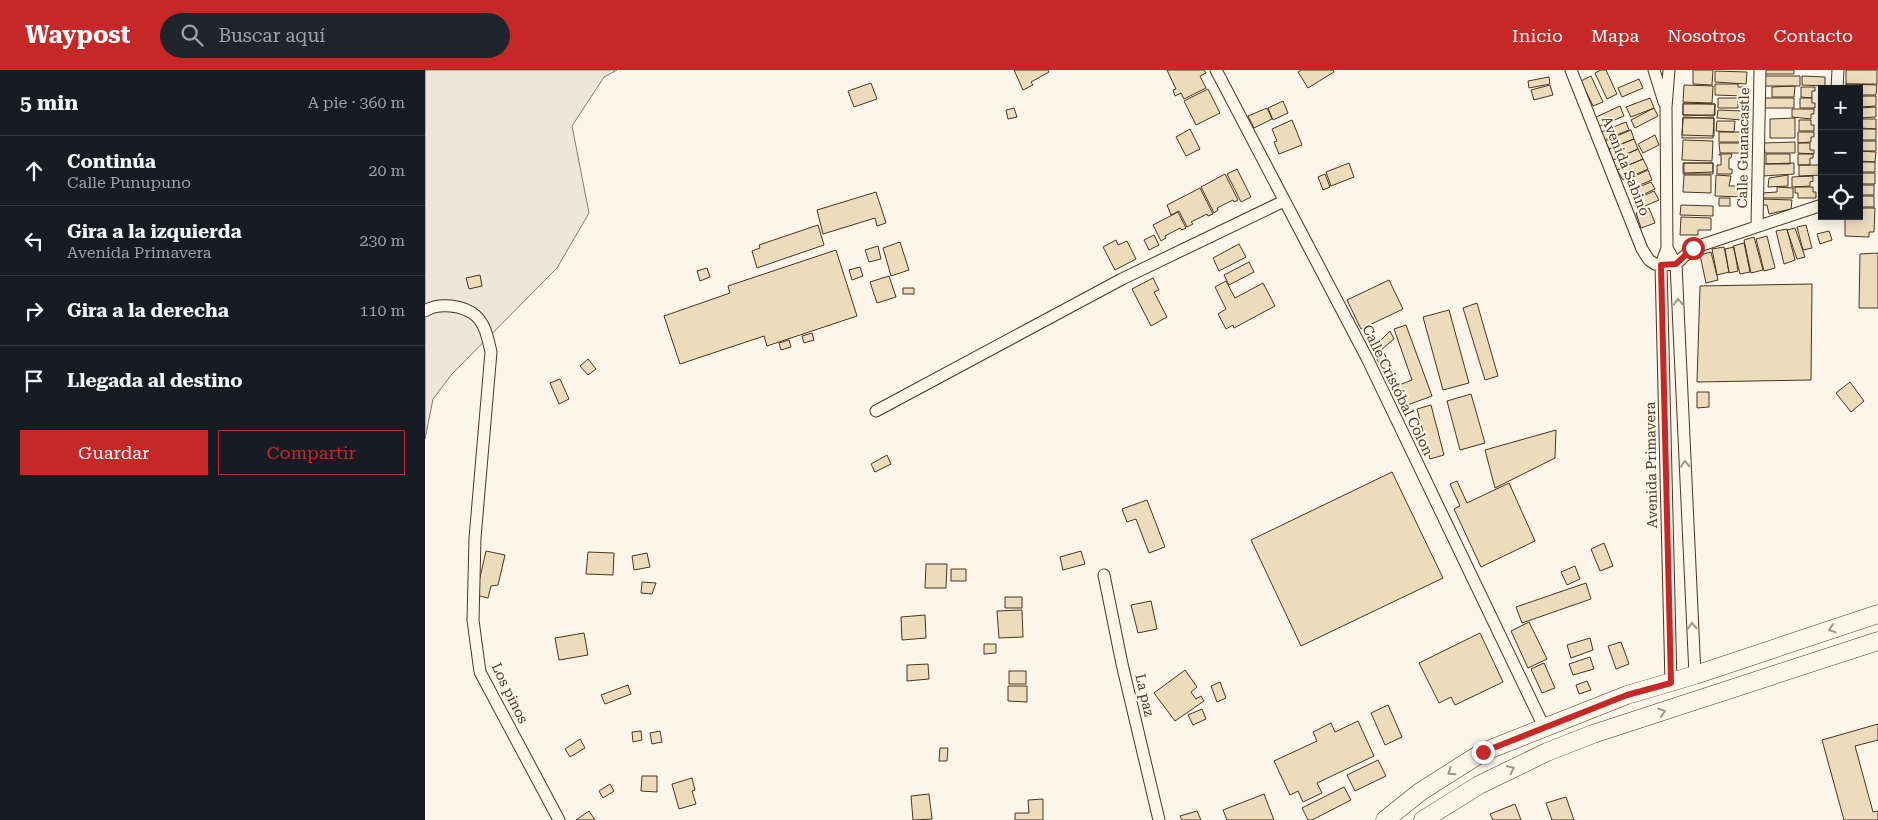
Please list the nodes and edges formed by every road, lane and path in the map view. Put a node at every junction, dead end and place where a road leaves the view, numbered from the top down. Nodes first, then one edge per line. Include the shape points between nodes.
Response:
1 (1216, 70) edge
2 (1571, 70) edge
3 (1654, 70) edge
4 (1669, 70) edge
5 (1759, 70) edge
6 (1837, 70) edge
7 (1837, 85) edge
8 (1666, 107) junction
9 (1284, 202) junction
10 (1818, 205) edge
11 (1757, 226) junction
12 (1667, 248) junction
13 (1676, 264) junction
14 (1661, 265) junction
15 (425, 311) edge
16 (876, 411) dead end
17 (1104, 575) dead end
18 (1878, 614) edge
19 (1878, 641) edge
20 (1695, 675) junction
21 (1671, 683) junction
22 (1544, 728) junction
23 (559, 820) edge
24 (1159, 820) edge
25 (1385, 820) edge
26 (1423, 820) edge

1 - 9 street, Calle Cristóbal Colon
2 - 14 street, Avenida Sabino via 1642,249 1649,260
3 - 8 street
4 - 8 street, Avenida Primavera
5 - 11 street, Calle Guanacastle
6 - 7 street
8 - 12 street, Avenida Primavera
9 - 16 street via 1122,279
9 - 22 street, Calle Cristóbal Colon via 1368,360
10 - 11 street
11 - 13 street via 1693,248
12 - 13 street, Avenida Primavera
12 - 14 street, Avenida Primavera
13 - 14 street
20 -> 13 street, Avenida Primavera
14 - 21 street, Avenida Primavera
15 - 23 street, Los pinos via 431,307 448,306 476,316 485,331 491,352 475,538 473,620 479,672
17 - 24 street, La paz
18 -> 20 main road
26 -> 19 main road via 1479,785 1547,752
20 - 21 main road
21 - 22 main road via 1627,695
22 -> 25 main road via 1483,752 1420,792

